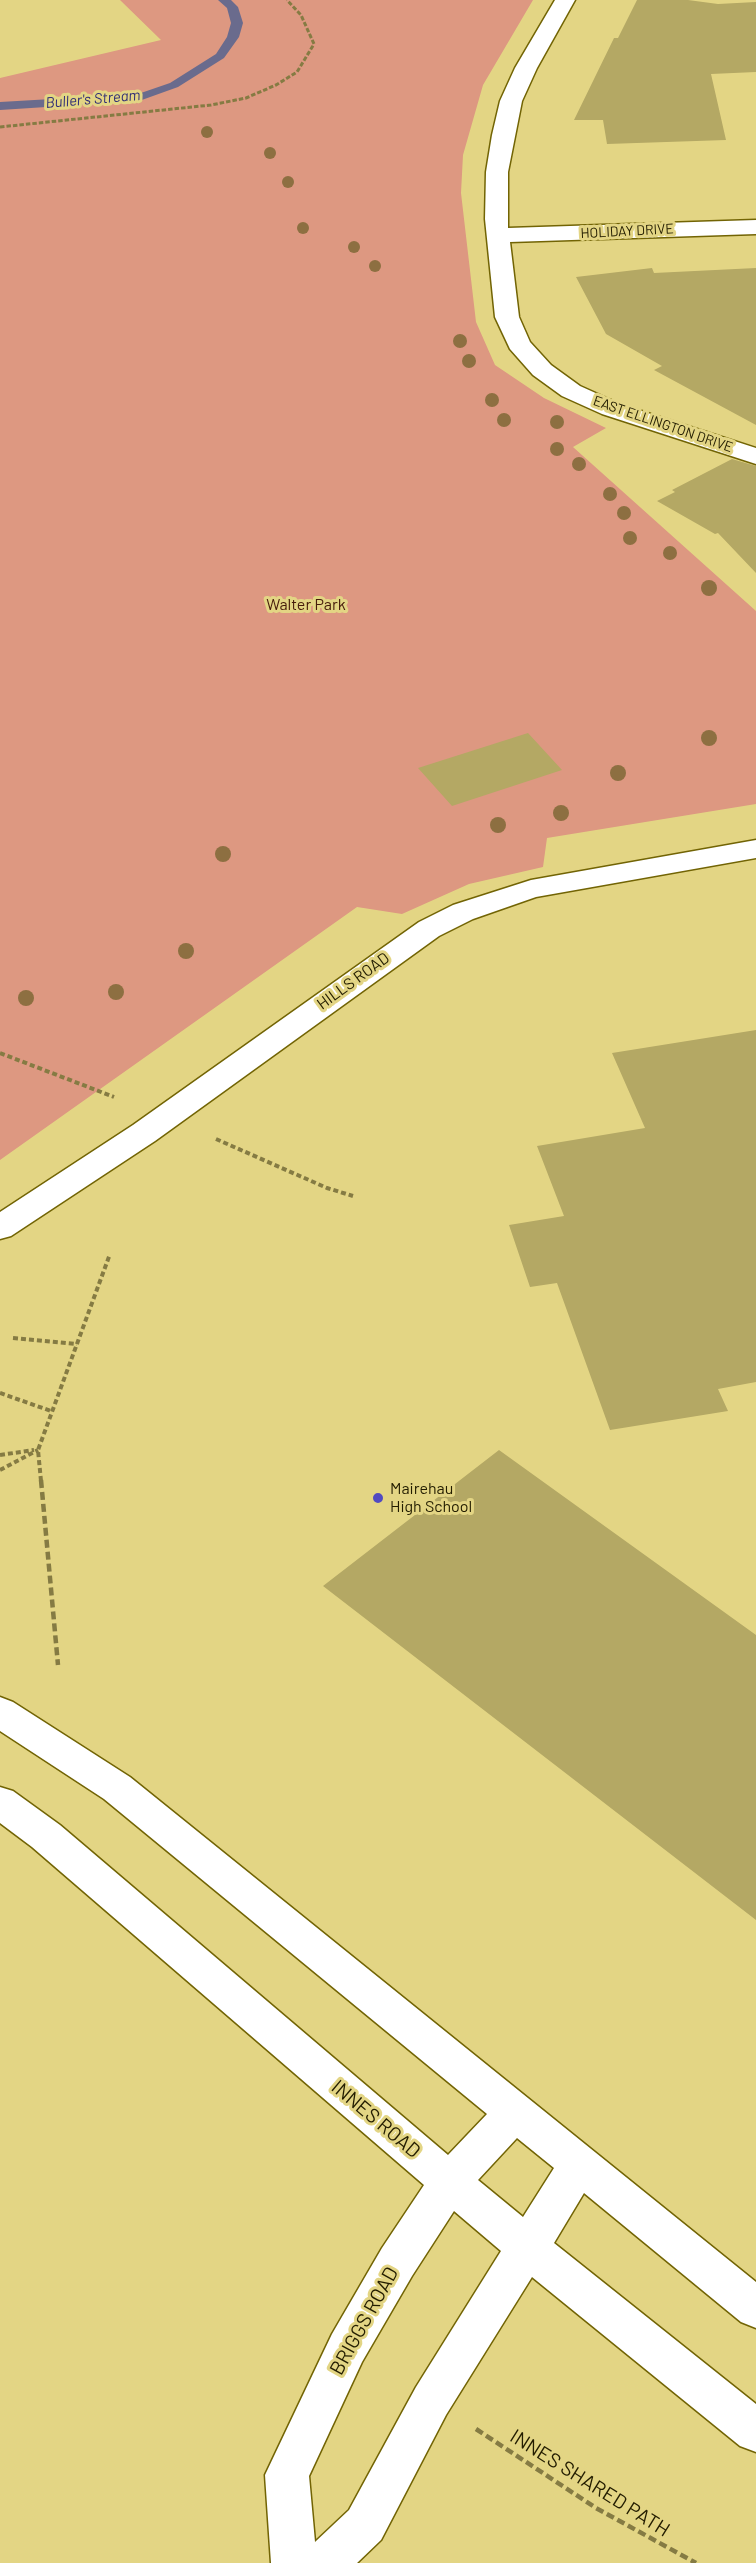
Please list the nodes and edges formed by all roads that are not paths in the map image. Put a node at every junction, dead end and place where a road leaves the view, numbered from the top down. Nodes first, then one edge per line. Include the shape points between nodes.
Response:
1 (565, 0) edge
2 (756, 227) edge
3 (498, 235) junction
4 (756, 456) edge
5 (756, 849) edge
6 (0, 1228) edge
7 (0, 1712) edge
8 (0, 1802) edge
9 (516, 2111) junction
10 (579, 2165) junction
11 (450, 2182) junction
12 (527, 2247) junction
13 (756, 2308) edge
14 (756, 2431) edge
15 (294, 2563) edge
16 (326, 2563) edge

1 - 3 street, EAST ELLINGTON DRIVE via 511,101 497,172
2 - 3 street, HOLIDAY DRIVE
3 - 4 street, EAST ELLINGTON DRIVE via 507,317 519,344 542,370 571,391 611,409
5 - 6 street, HILLS ROAD via 531,889 429,928 144,1133
7 - 9 street via 117,1788
8 - 11 street, INNES ROAD via 46,1836
9 - 10 street
9 - 11 street, BRIGGS ROAD
10 - 12 street
10 - 13 street
11 - 12 street, INNES ROAD
11 - 15 street, BRIGGS ROAD via 346,2348 287,2475
12 - 14 street, INNES ROAD
12 - 16 street via 431,2401 365,2524

